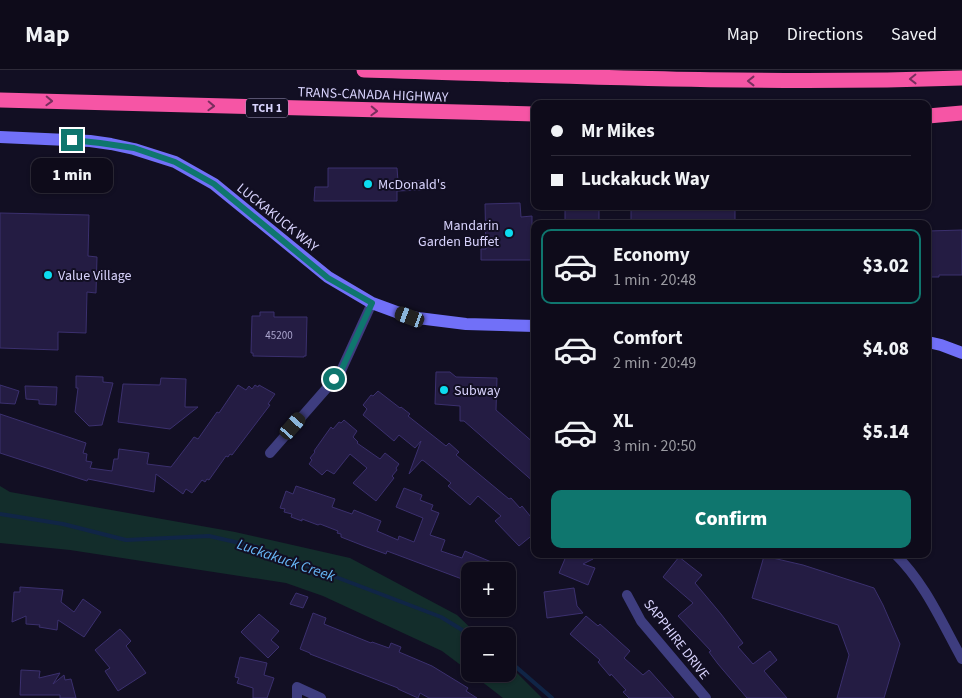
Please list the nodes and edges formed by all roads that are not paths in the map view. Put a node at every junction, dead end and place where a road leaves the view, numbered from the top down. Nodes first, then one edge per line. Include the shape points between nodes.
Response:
1 (364, 70) edge
2 (962, 78) edge
3 (0, 100) edge
4 (531, 114) edge
5 (962, 114) edge
6 (931, 116) edge
7 (0, 137) edge
8 (372, 303) junction
9 (531, 326) edge
10 (931, 343) edge
11 (962, 354) edge
12 (270, 453) dead end
13 (899, 558) edge
14 (627, 595) dead end
15 (962, 659) edge
16 (297, 698) edge
17 (321, 698) edge
18 (706, 698) edge

2 -> 1 highway, TRANS-CANADA HIGHWAY via 725,80
3 -> 4 highway, TRANS-CANADA HIGHWAY / TCH 1
5 - 6 highway
7 - 8 street, LUCKAKUCK WAY via 111,144 175,162 214,184 328,278
8 - 9 street, LUCKAKUCK WAY via 410,317 466,324
8 - 12 street via 340,373
10 - 11 street
13 - 15 street via 914,574
14 - 18 street, SAPPHIRE DRIVE via 641,621
16 - 17 street via 297,687

